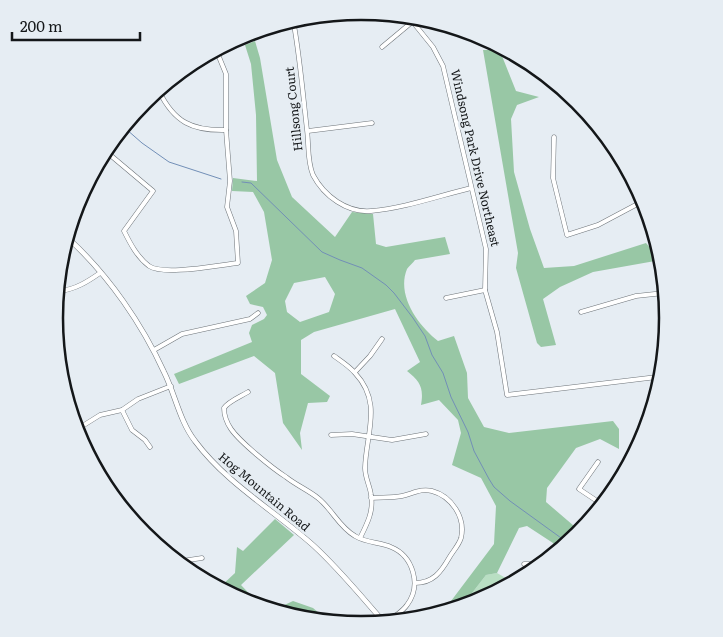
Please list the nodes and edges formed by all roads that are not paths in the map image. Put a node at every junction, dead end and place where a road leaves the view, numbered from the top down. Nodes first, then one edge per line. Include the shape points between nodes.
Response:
1 (408, 24) edge
2 (415, 25) edge
3 (294, 28) edge
4 (382, 46) dead end
5 (219, 56) edge
6 (162, 97) edge
7 (372, 123) dead end
8 (226, 130) junction
9 (308, 131) junction
10 (554, 138) dead end
11 (111, 156) edge
12 (471, 188) junction
13 (637, 204) edge
14 (73, 243) edge
15 (100, 273) junction
16 (485, 290) junction
17 (65, 291) edge
18 (658, 294) edge
19 (446, 298) dead end
20 (581, 312) dead end
21 (258, 313) dead end
22 (382, 339) dead end
23 (154, 350) junction
24 (334, 356) dead end
25 (354, 372) junction
26 (654, 377) edge
27 (171, 386) junction
28 (248, 392) dead end
29 (122, 410) junction
30 (83, 426) edge
31 (426, 434) dead end
32 (331, 435) dead end
33 (369, 436) junction
34 (150, 447) dead end
35 (598, 462) dead end
36 (371, 498) junction
37 (597, 501) edge
38 (360, 538) junction
39 (202, 558) dead end
40 (187, 560) edge
41 (524, 564) dead end
42 (531, 564) edge
43 (415, 583) junction
44 (396, 614) edge
45 (379, 616) edge

1 - 4 street
2 - 12 street, Windsong Park Drive Northeast via 443,66
3 - 9 street, Hillsong Court
5 - 8 street via 226,74
6 - 8 street via 174,115 186,124 201,130
7 - 9 street
8 - 11 street via 230,181 227,207 236,231 238,263 174,270 149,266 132,247 124,231 153,191
9 - 12 street, Hillsong Court via 310,167 321,189 353,210 372,211
10 - 13 street via 553,178 568,235 598,225
12 - 16 street, Windsong Park Drive Northeast via 486,249
14 - 15 street, Hog Mountain Road
15 - 17 street via 82,286
15 - 23 street, Hog Mountain Road
16 - 19 street
16 - 26 street, Windsong Park Drive Northeast via 507,395
18 - 20 street via 636,296
21 - 23 street via 250,320 182,334
22 - 25 street
23 - 27 street, Hog Mountain Road
24 - 25 street
25 - 33 street via 370,399
27 - 29 street
27 - 45 street, Hog Mountain Road via 184,422 203,451 313,546
28 - 38 street via 224,408 231,429 279,473 318,498 346,530
29 - 30 street via 100,415
29 - 34 street via 132,430
31 - 33 street via 392,440
32 - 33 street
33 - 36 street via 365,471
35 - 37 street via 580,489
36 - 38 street via 370,517
36 - 43 street via 429,490 446,497 459,515 461,536 442,569 434,578
38 - 43 street via 398,550 409,562
39 - 40 street
41 - 42 street
43 - 44 street via 407,605

